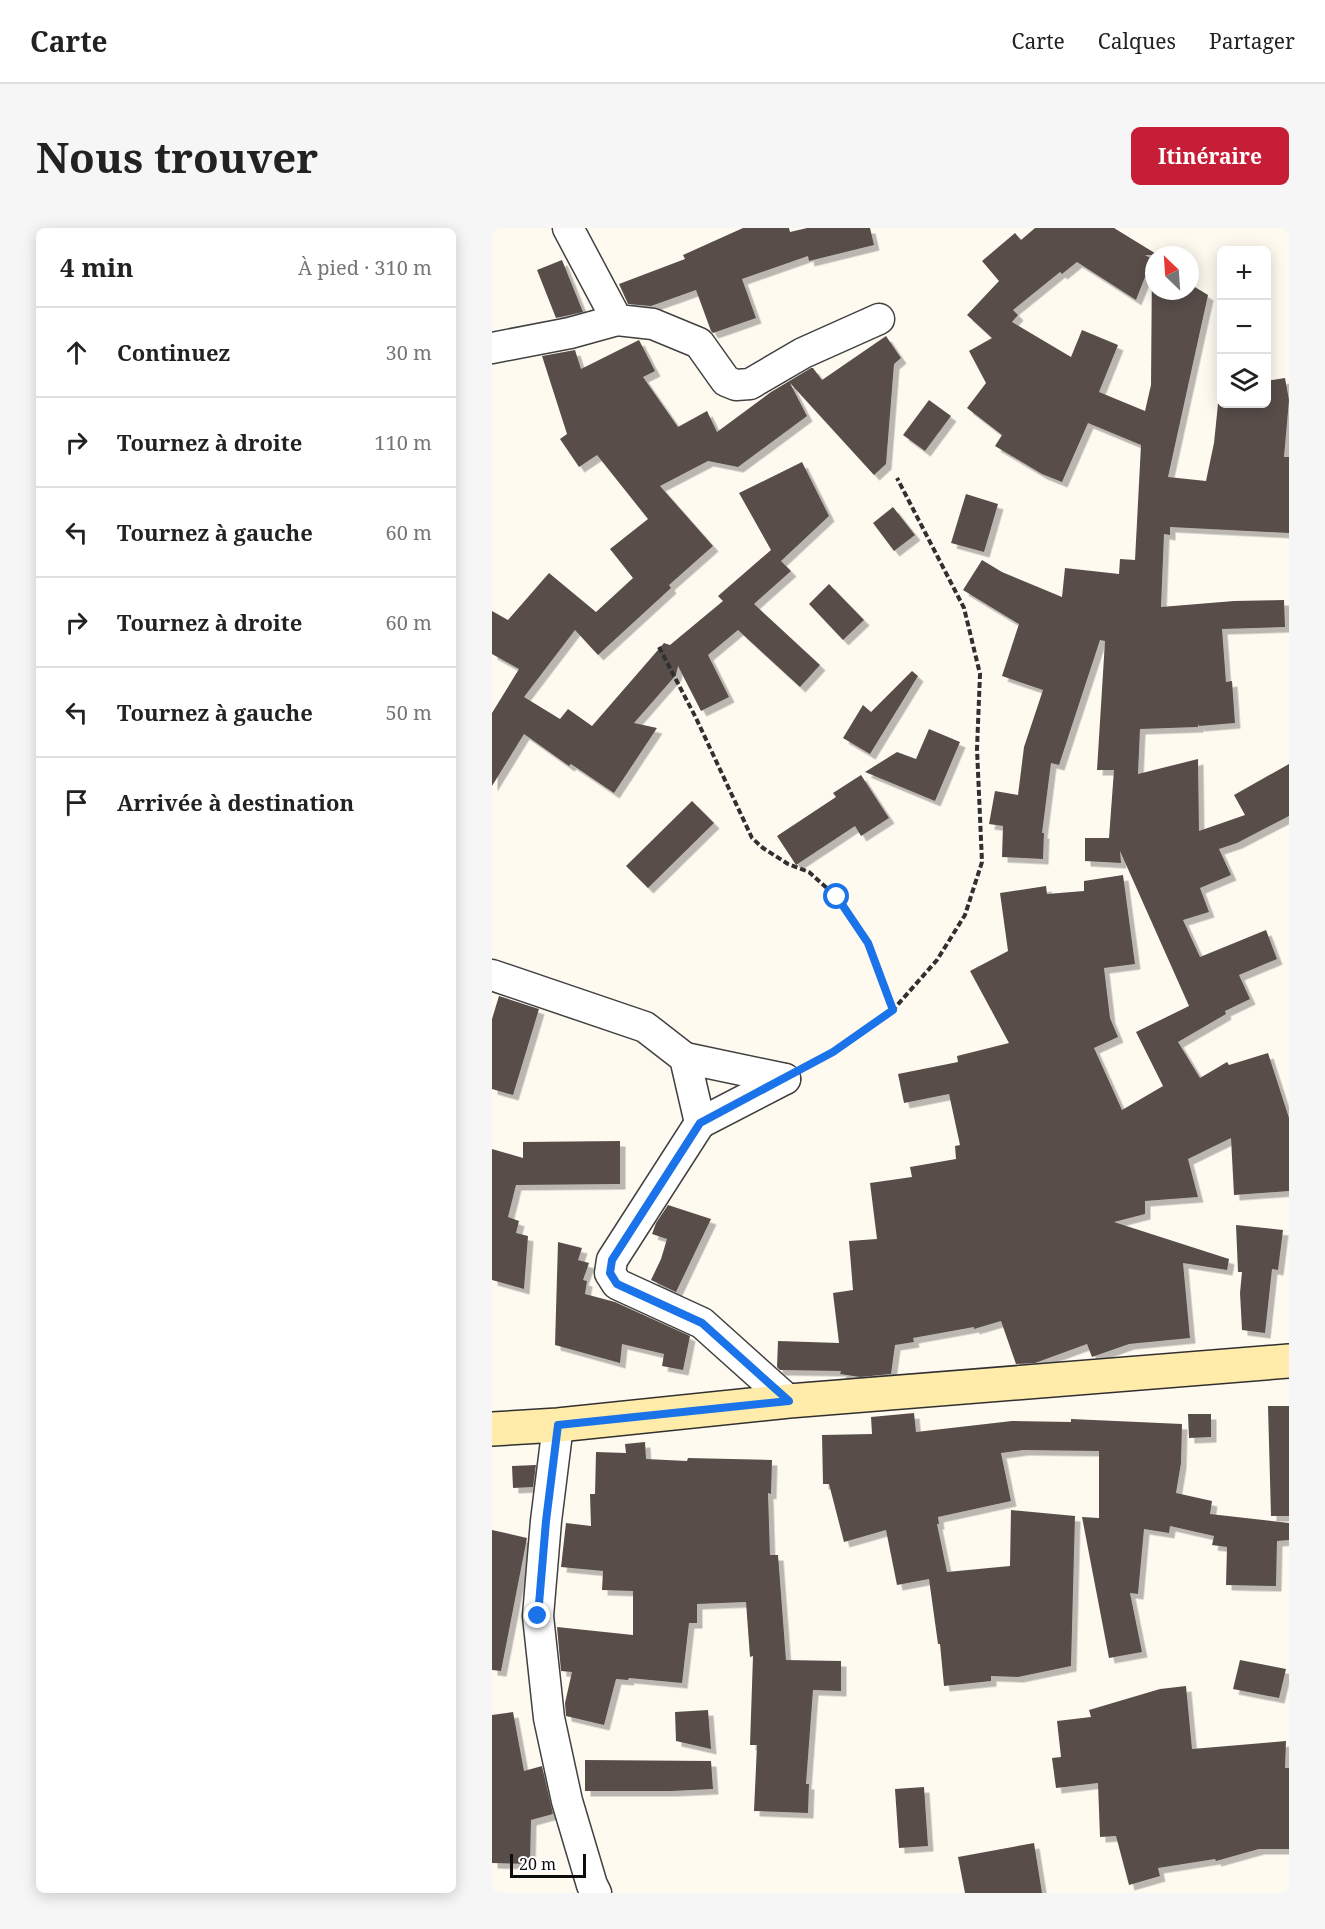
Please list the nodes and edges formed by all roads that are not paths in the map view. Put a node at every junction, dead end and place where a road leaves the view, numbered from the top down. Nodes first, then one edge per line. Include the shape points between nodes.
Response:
1 (568, 228) edge
2 (879, 319) dead end
3 (617, 320) junction
4 (492, 348) edge
5 (492, 975) edge
6 (685, 1058) junction
7 (700, 1123) junction
8 (1289, 1361) edge
9 (789, 1401) junction
10 (558, 1425) junction
11 (492, 1429) edge
12 (596, 1893) edge

1 - 3 street
2 - 3 street via 803,353 750,384 736,385 726,381 699,343 653,324
3 - 4 street
5 - 6 street via 645,1027
6 - 7 street
6 - 7 street via 784,1079
7 - 9 street via 612,1260 610,1273 617,1284 702,1323
8 - 9 street
9 - 10 street
10 - 11 street
10 - 12 street via 538,1616 549,1718 567,1801

